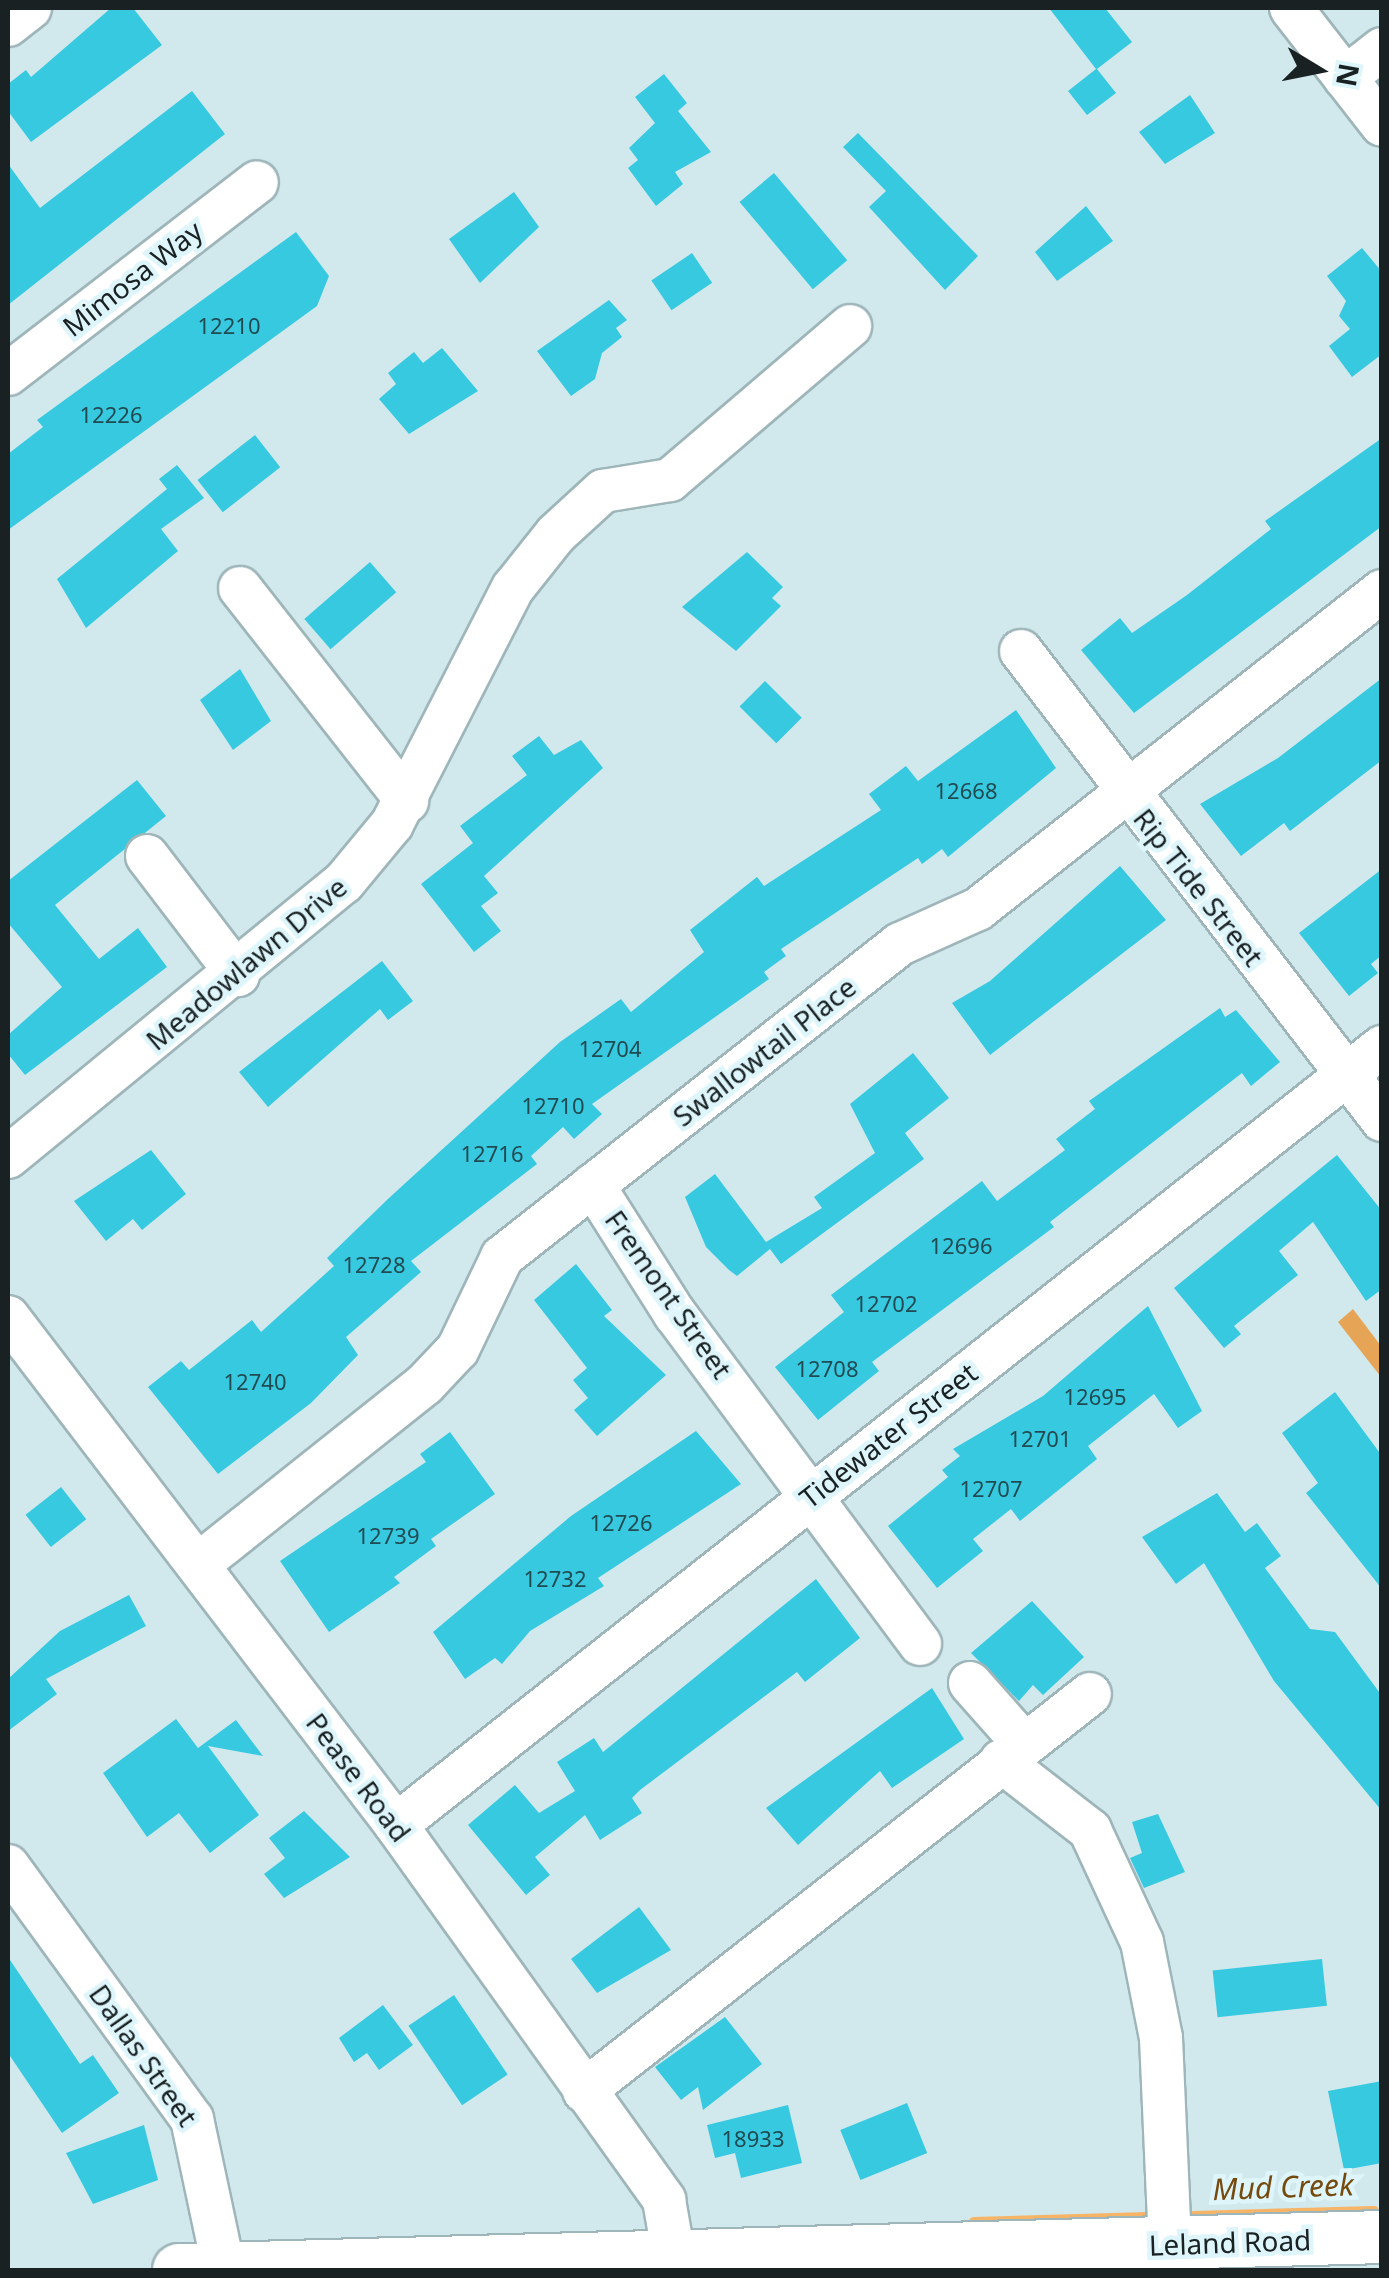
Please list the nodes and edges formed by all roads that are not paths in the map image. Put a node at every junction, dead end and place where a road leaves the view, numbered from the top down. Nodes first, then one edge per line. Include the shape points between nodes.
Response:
1 (30, 8) edge
2 (1291, 8) edge
3 (8, 25) edge
4 (1382, 50) edge
5 (1345, 78) junction
6 (1382, 126) edge
7 (257, 182) dead end
8 (850, 326) dead end
9 (8, 374) edge
10 (240, 588) dead end
11 (1382, 591) edge
12 (1021, 652) dead end
13 (1126, 793) junction
14 (406, 800) junction
15 (146, 856) dead end
16 (238, 975) junction
17 (1382, 1047) edge
18 (1348, 1079) junction
19 (1382, 1120) edge
20 (8, 1157) edge
21 (593, 1186) junction
22 (8, 1317) edge
23 (814, 1491) junction
24 (200, 1563) junction
25 (920, 1644) dead end
26 (970, 1684) dead end
27 (1090, 1694) dead end
28 (1013, 1753) junction
29 (396, 1825) junction
30 (8, 1866) edge
31 (584, 2090) junction
32 (1382, 2238) edge
33 (1196, 2252) edge
34 (930, 2260) edge
35 (645, 2262) edge
36 (224, 2269) edge
37 (179, 2270) edge

1 - 3 street
2 - 5 street
4 - 5 street
5 - 6 street
7 - 9 street, Mimosa Way
8 - 14 street, Meadowlawn Drive via 670,480 604,491 556,534 512,588
10 - 14 street
11 - 13 street, Swallowtail Place
12 - 13 street, Rip Tide Street
13 - 18 street, Rip Tide Street
13 - 21 street, Swallowtail Place via 978,909 900,944
14 - 16 street, Meadowlawn Drive via 344,882
15 - 16 street
16 - 20 street, Meadowlawn Drive
17 - 18 street, Tidewater Street
18 - 19 street, Rip Tide Street
18 - 23 street, Tidewater Street
21 - 23 street, Fremont Street via 675,1314
21 - 24 street, Swallowtail Place via 502,1257 458,1349 425,1384
22 - 24 street, Pease Road
23 - 25 street, Fremont Street
23 - 29 street, Tidewater Street
24 - 29 street, Pease Road
26 - 28 street
27 - 28 street
28 - 31 street
28 - 33 street via 1090,1830 1142,1942
29 - 31 street, Pease Road
30 - 36 street, Dallas Street via 192,2119
31 - 35 street, Pease Road via 664,2200
32 - 33 main road, Leland Road
33 - 34 main road, Leland Road
34 - 35 main road, Leland Road
35 - 36 main road, Leland Road
36 - 37 main road, Leland Road

